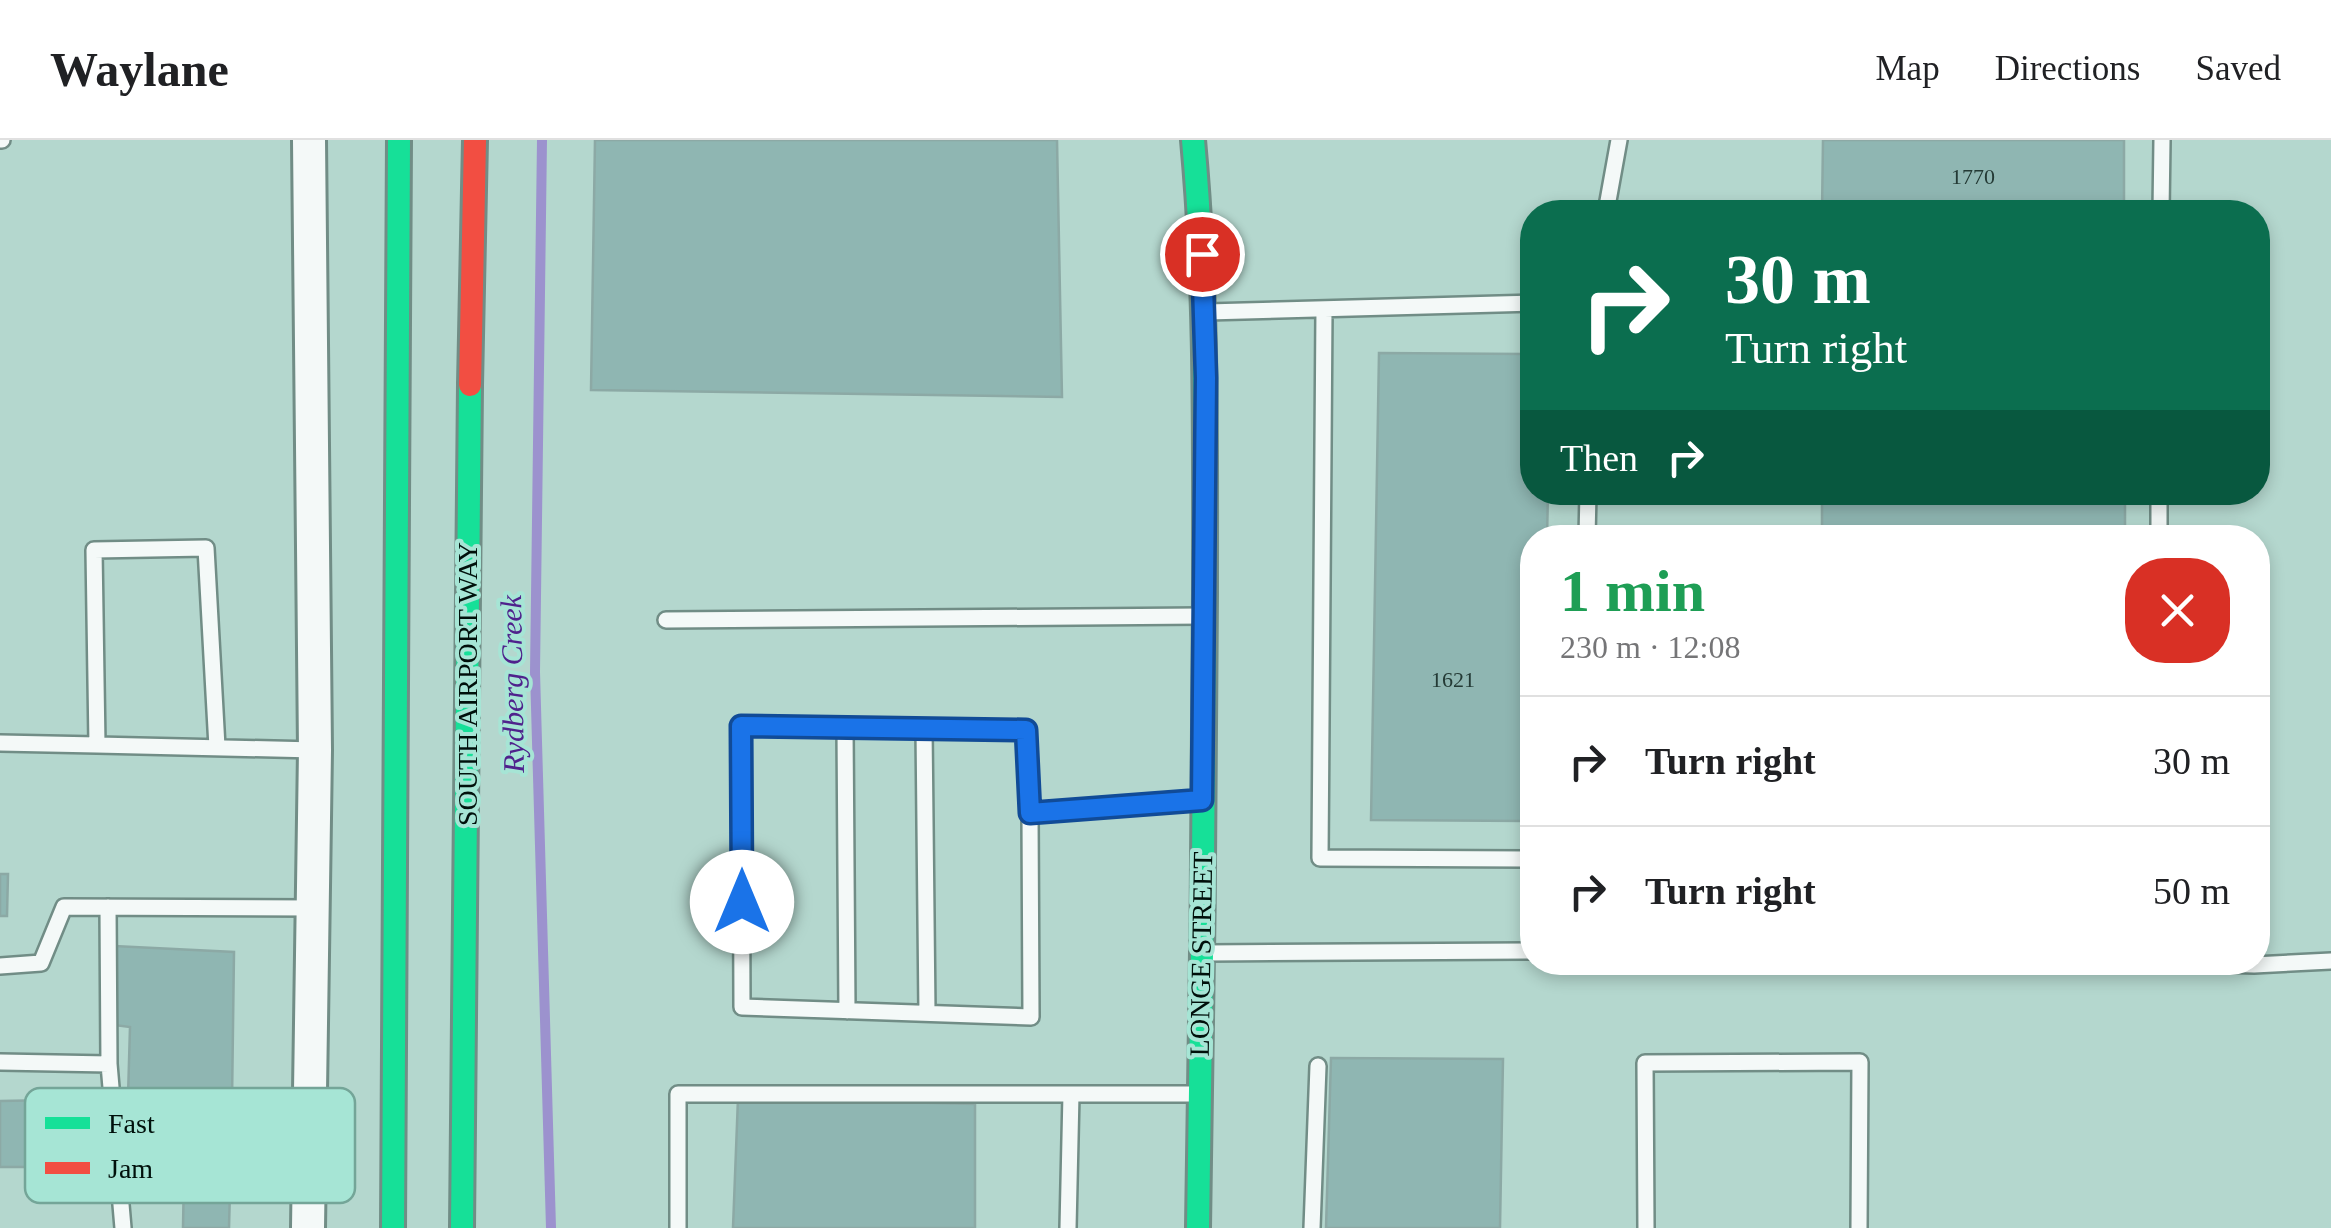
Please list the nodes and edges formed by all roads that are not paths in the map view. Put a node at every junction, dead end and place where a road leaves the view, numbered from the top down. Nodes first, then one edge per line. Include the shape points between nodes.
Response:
1 (309, 140) edge
2 (400, 140) edge
3 (476, 140) edge
4 (1193, 140) edge
5 (1618, 140) edge
6 (2162, 140) edge
7 (1608, 200) edge
8 (2161, 200) edge
9 (1520, 303) edge
10 (1324, 309) junction
11 (1204, 312) junction
12 (1204, 616) junction
13 (666, 620) dead end
14 (845, 727) junction
15 (924, 728) junction
16 (0, 743) edge
17 (96, 744) junction
18 (217, 747) junction
19 (315, 750) junction
20 (1202, 800) junction
21 (1030, 813) junction
22 (1520, 859) edge
23 (108, 907) junction
24 (313, 908) junction
25 (1520, 952) edge
26 (1203, 953) junction
27 (2331, 961) edge
28 (2270, 963) edge
29 (0, 966) edge
30 (847, 1010) junction
31 (927, 1013) junction
32 (0, 1062) edge
33 (109, 1064) junction
34 (1318, 1066) dead end
35 (111, 1088) edge
36 (310, 1088) edge
37 (1072, 1094) junction
38 (1200, 1094) junction
39 (121, 1203) edge
40 (308, 1203) edge
41 (123, 1228) edge
42 (308, 1228) edge
43 (393, 1228) edge
44 (462, 1228) edge
45 (678, 1228) edge
46 (1068, 1228) edge
47 (1198, 1228) edge
48 (1312, 1228) edge
49 (1646, 1228) edge
50 (1860, 1228) edge

1 - 19 street
2 - 43 main road
3 - 44 main road, SOUTH AIRPORT WAY
4 - 11 main road, LONGE STREET
5 - 7 lane
6 - 8 lane
9 - 10 lane
10 - 11 lane
10 - 22 lane via 1320,858
11 - 12 main road, LONGE STREET
12 - 13 lane
12 - 20 main road, LONGE STREET
14 - 15 lane
14 - 30 lane
14 - 30 lane via 741,726 742,1007
15 - 21 lane via 1026,730
15 - 31 lane
16 - 17 lane
17 - 18 lane
17 - 18 lane via 94,550 206,548
18 - 19 lane
19 - 24 street
20 - 21 lane
20 - 26 main road, LONGE STREET
21 - 31 lane via 1031,1016
23 - 24 lane
23 - 29 lane via 64,907 41,963
23 - 33 lane
24 - 36 street
25 - 26 lane
26 - 38 main road, LONGE STREET
27 - 28 lane
30 - 31 lane
32 - 33 lane
33 - 35 lane
34 - 48 lane
37 - 38 lane
37 - 45 lane via 678,1094
37 - 46 lane
38 - 47 main road, LONGE STREET
39 - 41 lane
40 - 42 street
49 - 50 lane via 1645,1063 1860,1062

